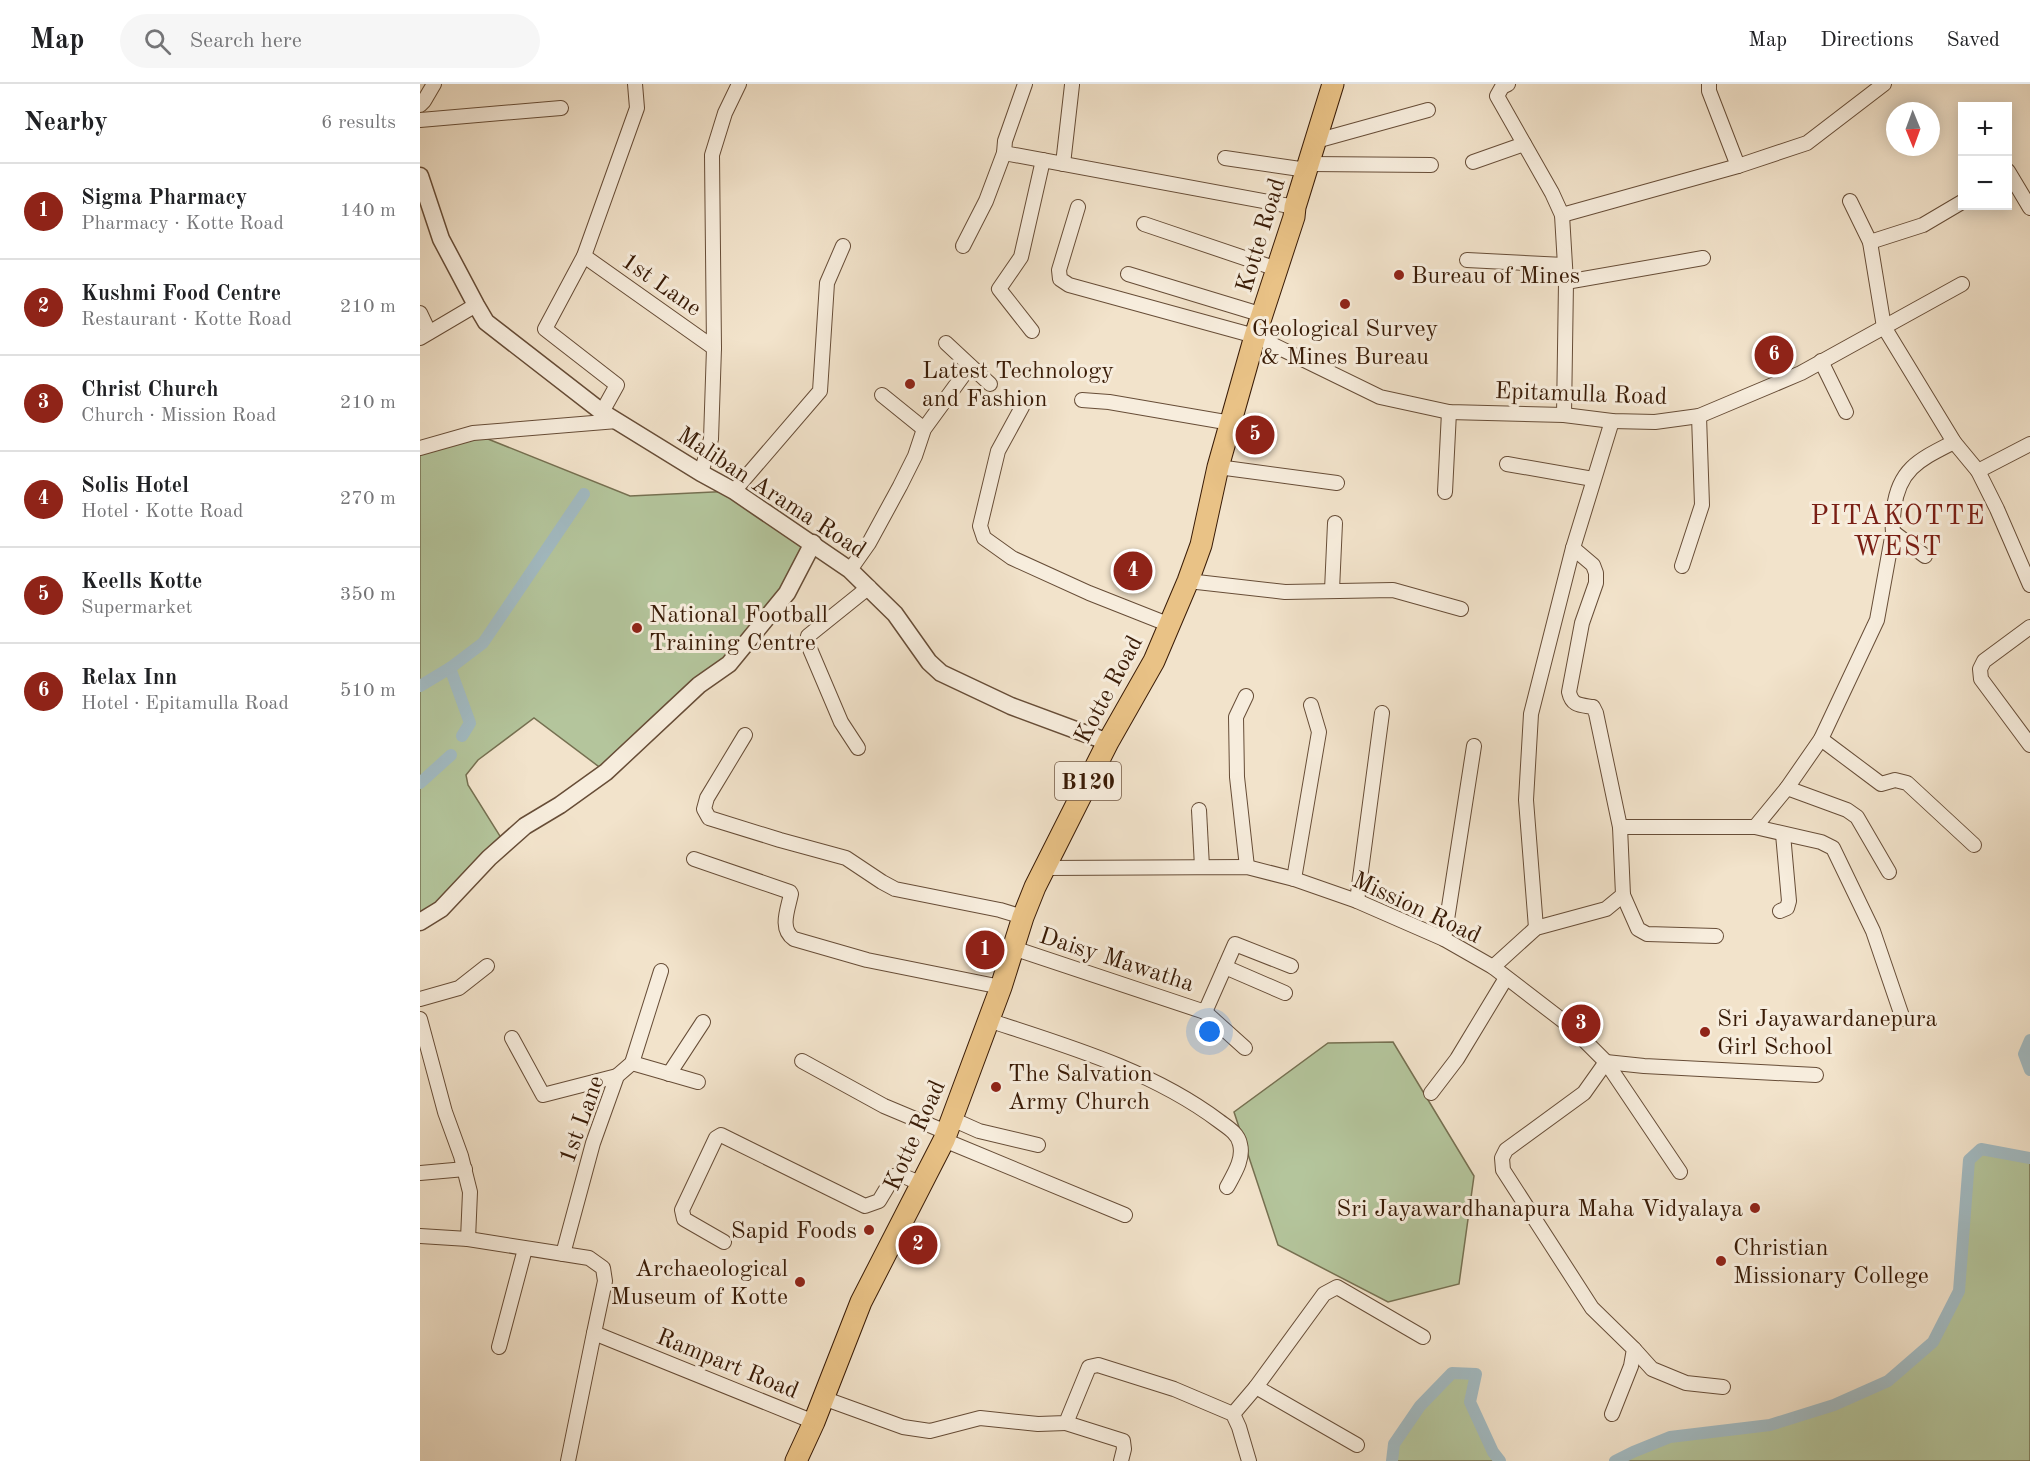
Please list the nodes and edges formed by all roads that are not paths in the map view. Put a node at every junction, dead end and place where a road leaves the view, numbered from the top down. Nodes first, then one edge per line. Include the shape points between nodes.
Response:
1 (434, 84) edge
2 (635, 84) edge
3 (739, 84) edge
4 (1025, 84) edge
5 (1333, 84) edge
6 (1508, 84) edge
7 (1709, 84) edge
8 (1884, 84) edge
9 (1072, 85) edge
10 (420, 105) edge
11 (561, 108) dead end
12 (1428, 110) dead end
13 (420, 120) edge
14 (1316, 141) junction
15 (1524, 144) junction
16 (1004, 153) junction
17 (1225, 158) dead end
18 (1042, 160) junction
19 (1473, 162) dead end
20 (1064, 164) junction
21 (1431, 165) dead end
22 (1738, 166) junction
23 (1308, 167) junction
24 (420, 177) edge
25 (2012, 179) edge
26 (1850, 201) dead end
27 (1958, 204) edge
28 (1078, 207) dead end
29 (1295, 207) junction
30 (2030, 208) edge
31 (1562, 215) junction
32 (1143, 224) dead end
33 (1870, 242) junction
34 (843, 246) dead end
35 (963, 246) dead end
36 (584, 256) junction
37 (1703, 258) dead end
38 (1467, 260) dead end
39 (1564, 266) junction
40 (1277, 269) junction
41 (1128, 274) dead end
42 (1566, 282) junction
43 (1962, 284) dead end
44 (476, 305) junction
45 (420, 313) edge
46 (1263, 315) junction
47 (1884, 327) junction
48 (1032, 331) dead end
49 (425, 335) edge
50 (1255, 336) junction
51 (946, 343) dead end
52 (714, 348) junction
53 (1821, 361) junction
54 (970, 366) junction
55 (990, 384) dead end
56 (882, 395) dead end
57 (1082, 400) dead end
58 (1022, 407) dead end
59 (602, 412) junction
60 (1449, 412) junction
61 (1846, 412) dead end
62 (1564, 415) junction
63 (1699, 416) junction
64 (617, 421) junction
65 (1612, 421) junction
66 (1231, 423) junction
67 (924, 429) junction
68 (1954, 442) junction
69 (2030, 444) edge
70 (420, 448) edge
71 (1507, 464) dead end
72 (1218, 467) junction
73 (1978, 471) junction
74 (701, 473) junction
75 (1593, 479) junction
76 (1337, 483) dead end
77 (734, 491) junction
78 (1445, 492) dead end
79 (1335, 523) dead end
80 (1893, 532) junction
81 (813, 543) junction
82 (1573, 548) junction
83 (1925, 556) dead end
84 (1682, 566) dead end
85 (850, 570) junction
86 (1188, 580) junction
87 (2030, 585) edge
88 (869, 587) junction
89 (1332, 590) junction
90 (1461, 609) dead end
91 (1170, 625) junction
92 (2030, 627) edge
93 (1246, 696) dead end
94 (1311, 705) dead end
95 (1382, 713) dead end
96 (745, 735) dead end
97 (1821, 739) junction
98 (1108, 742) junction
99 (2030, 745) edge
100 (1474, 746) dead end
101 (858, 748) dead end
102 (1787, 788) junction
103 (1199, 810) dead end
104 (1620, 827) junction
105 (1755, 828) junction
106 (1783, 834) junction
107 (1974, 845) dead end
108 (694, 859) dead end
109 (1202, 867) junction
110 (1247, 867) junction
111 (1045, 868) junction
112 (1889, 872) dead end
113 (1294, 879) junction
114 (1623, 895) junction
115 (1357, 901) junction
116 (1780, 911) dead end
117 (1023, 917) junction
118 (420, 922) edge
119 (1536, 928) junction
120 (1716, 936) dead end
121 (1444, 939) junction
122 (1013, 948) junction
123 (487, 966) dead end
124 (1291, 966) dead end
125 (1225, 967) junction
126 (1493, 967) junction
127 (661, 970) dead end
128 (1506, 978) junction
129 (1001, 987) junction
130 (1285, 993) dead end
131 (420, 999) edge
132 (1205, 1012) junction
133 (420, 1019) edge
134 (1903, 1019) dead end
135 (988, 1020) junction
136 (704, 1022) dead end
137 (512, 1038) dead end
138 (1245, 1048) dead end
139 (802, 1061) dead end
140 (1606, 1062) junction
141 (632, 1063) junction
142 (669, 1074) junction
143 (1816, 1075) dead end
144 (617, 1076) junction
145 (698, 1082) dead end
146 (1431, 1092) dead end
147 (947, 1130) junction
148 (1038, 1145) dead end
149 (465, 1169) junction
150 (1680, 1172) dead end
151 (420, 1173) edge
152 (922, 1184) junction
153 (1227, 1187) dead end
154 (1125, 1215) dead end
155 (420, 1236) edge
156 (468, 1239) junction
157 (724, 1242) dead end
158 (525, 1249) junction
159 (563, 1254) junction
160 (594, 1333) junction
161 (1423, 1337) dead end
162 (499, 1347) dead end
163 (1634, 1349) junction
164 (1256, 1387) junction
165 (1723, 1387) dead end
166 (823, 1398) junction
167 (1233, 1414) junction
168 (1612, 1414) dead end
169 (814, 1422) junction
170 (1065, 1423) junction
171 (1357, 1445) dead end
172 (568, 1461) edge
173 (796, 1461) edge
174 (1121, 1461) edge
175 (1249, 1461) edge

1 - 10 street
2 - 36 street via 637,108
3 - 52 street via 712,155
4 - 16 street
5 - 14 main road, Kotte Road / B120
6 - 15 street via 1497,96
7 - 22 street
8 - 22 street via 1807,143
9 - 20 street
11 - 13 street
12 - 14 street
14 - 23 main road, Kotte Road / B120
15 - 19 street
15 - 31 street
16 - 18 street
16 - 35 street
17 - 23 street
18 - 20 street
18 - 48 street via 1021,256 999,289
20 - 29 street
21 - 23 street
22 - 31 street
23 - 29 main road, Kotte Road / B120
24 - 44 street, Maliban Arama Road via 441,239
25 - 30 street
26 - 33 street
27 - 33 street via 1923,225
28 - 50 street, Epitamulla Road via 1059,270 1060,279
29 - 40 main road, Kotte Road / B120
31 - 39 street
32 - 40 street
33 - 47 street
34 - 77 street via 827,283 820,391
36 - 52 street, 1st Lane
36 - 59 street via 544,329 617,385
37 - 42 street
38 - 39 street
39 - 42 street
40 - 46 main road, Kotte Road / B120
41 - 46 street
42 - 62 street
43 - 47 street, Epitamulla Road
44 - 49 street
44 - 59 street, Maliban Arama Road via 486,321
45 - 49 street
46 - 50 main road, Kotte Road / B120
47 - 53 street, Epitamulla Road
47 - 68 street
50 - 60 street, Epitamulla Road via 1380,397
50 - 66 main road, Kotte Road / B120
51 - 54 street
52 - 74 street via 711,439
53 - 61 street
53 - 63 street, Epitamulla Road
54 - 55 street
54 - 67 street
56 - 67 street
57 - 66 street
58 - 91 street via 998,451 980,526 984,538 1012,558
59 - 64 street, Maliban Arama Road
60 - 62 street, Epitamulla Road
60 - 78 street
62 - 65 street, Epitamulla Road
63 - 65 street, Epitamulla Road via 1655,422
63 - 84 street via 1702,505
64 - 70 street via 473,433
64 - 74 street, Maliban Arama Road
65 - 75 street
66 - 72 main road, Kotte Road / B120
67 - 85 street via 905,476
68 - 73 street
68 - 80 street via 1922,458 1906,473 1896,492
69 - 73 street
71 - 75 street
72 - 76 street
72 - 86 main road, Kotte Road / B120
73 - 87 street
74 - 77 street, Maliban Arama Road
75 - 82 street
77 - 81 street, Maliban Arama Road
79 - 89 street
80 - 83 street
80 - 97 street via 1877,620
81 - 85 street, Maliban Arama Road
81 - 118 street via 787,593 729,664 699,685 606,772 525,826 441,909
82 - 104 street via 1593,565 1596,583 1582,622 1569,692 1571,701 1593,707 1596,713
82 - 119 street via 1530,714 1526,800
85 - 88 street, Maliban Arama Road
86 - 89 street via 1286,592
86 - 91 main road, Kotte Road / B120
88 - 98 street, Maliban Arama Road via 941,673 1011,706
88 - 101 street via 808,636 807,642 842,722
89 - 90 street via 1393,590
91 - 98 main road, Kotte Road / B120
92 - 99 street via 1984,661 1980,669 1981,679
93 - 110 street via 1236,717 1237,777
94 - 113 street via 1319,732
95 - 115 street
96 - 117 street via 707,798 704,809 709,818 846,858 895,889
97 - 102 street
97 - 107 street via 1881,784 1895,780 1907,783
98 - 111 main road, Kotte Road / B120
100 - 121 street
102 - 105 street
102 - 112 street via 1847,810 1857,818
103 - 109 street
104 - 105 street
104 - 114 street
105 - 106 street
106 - 116 street via 1789,901 1787,908
106 - 134 street via 1833,848 1873,931
108 - 129 street via 790,892 785,929 794,939 867,960
109 - 110 street, Mission Road
109 - 111 street, Mission Road
110 - 113 street, Mission Road
111 - 117 main road, Kotte Road / B120
113 - 115 street, Mission Road
114 - 119 street via 1606,909
114 - 120 street via 1638,930 1647,934
115 - 121 street, Mission Road
117 - 122 main road, Kotte Road / B120
119 - 126 street
121 - 126 street, Mission Road
122 - 129 main road, Kotte Road / B120
122 - 132 street, Daisy Mawatha
123 - 131 street via 459,988
124 - 125 street, Daisy Mawatha via 1235,944
125 - 130 street
125 - 132 street, Daisy Mawatha
126 - 128 street, Mission Road
127 - 141 street, 1st Lane
128 - 140 street, Mission Road via 1571,1027
128 - 146 street via 1457,1059
129 - 135 main road, Kotte Road / B120
132 - 138 street
133 - 149 street
135 - 147 main road, Kotte Road / B120
135 - 153 street via 1097,1056 1205,1111 1235,1134 1240,1143 1241,1159
136 - 142 street
137 - 144 street via 543,1095
139 - 147 street via 884,1107
140 - 143 street
140 - 150 street, Mission Road
140 - 163 street via 1584,1093 1506,1149 1503,1170 1592,1308
141 - 142 street
141 - 144 street, 1st Lane
142 - 145 street
144 - 159 street, 1st Lane via 593,1143
147 - 148 street via 979,1131
147 - 152 main road, Kotte Road / B120
147 - 154 street
149 - 151 street
149 - 156 street via 470,1192
152 - 157 street via 894,1176 879,1201 865,1206 721,1135 716,1138 682,1210 684,1219
152 - 166 main road, Kotte Road / B120 via 861,1302
155 - 156 street
156 - 158 street
158 - 159 street
158 - 162 street
159 - 160 street via 589,1258 603,1268 605,1281
160 - 169 street, Rampart Road
160 - 172 street
161 - 164 street via 1337,1287 1324,1294
163 - 165 street via 1652,1369 1686,1383
163 - 168 street
164 - 167 street
164 - 171 street
166 - 169 main road, Kotte Road / B120
166 - 170 street via 903,1427 930,1431 980,1418
167 - 170 street via 1174,1389 1094,1365 1089,1367
167 - 175 street
169 - 173 main road, Kotte Road / B120
170 - 174 street via 1123,1441

